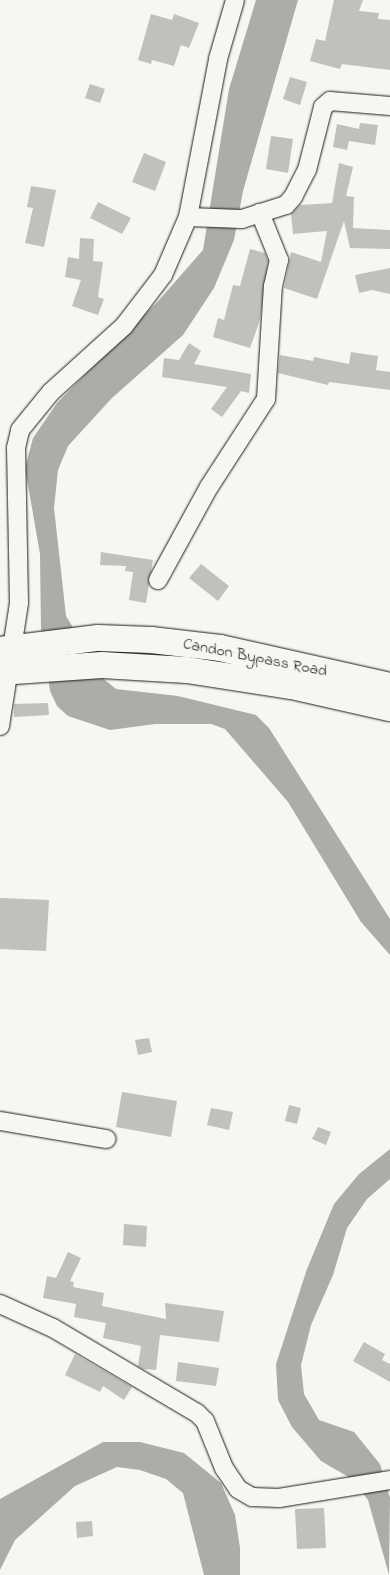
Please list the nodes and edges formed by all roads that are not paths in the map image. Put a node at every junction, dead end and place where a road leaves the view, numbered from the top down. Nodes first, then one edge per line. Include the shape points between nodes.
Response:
1 (235, 0) edge
2 (390, 106) edge
3 (260, 213) junction
4 (188, 216) junction
5 (158, 580) dead end
6 (13, 661) edge
7 (390, 686) edge
8 (390, 708) edge
9 (0, 726) edge
10 (0, 1121) edge
11 (106, 1139) dead end
12 (0, 1304) edge
13 (390, 1480) edge

1 - 4 street via 218,59
2 - 3 street via 330,101 323,107 307,170 293,197 276,209
3 - 4 street via 242,218
3 - 5 street via 279,252 273,286 266,399 209,487
4 - 6 street via 163,275 137,312 52,392 20,430 16,448 19,602
6 - 7 highway, Candon Bypass Road via 98,638 151,640 220,648
6 - 8 highway, Candon Bypass Road via 187,670 292,686
6 - 9 street
10 - 11 street
12 - 13 street via 78,1342 197,1413 205,1421 224,1468 238,1489 252,1498 279,1498

